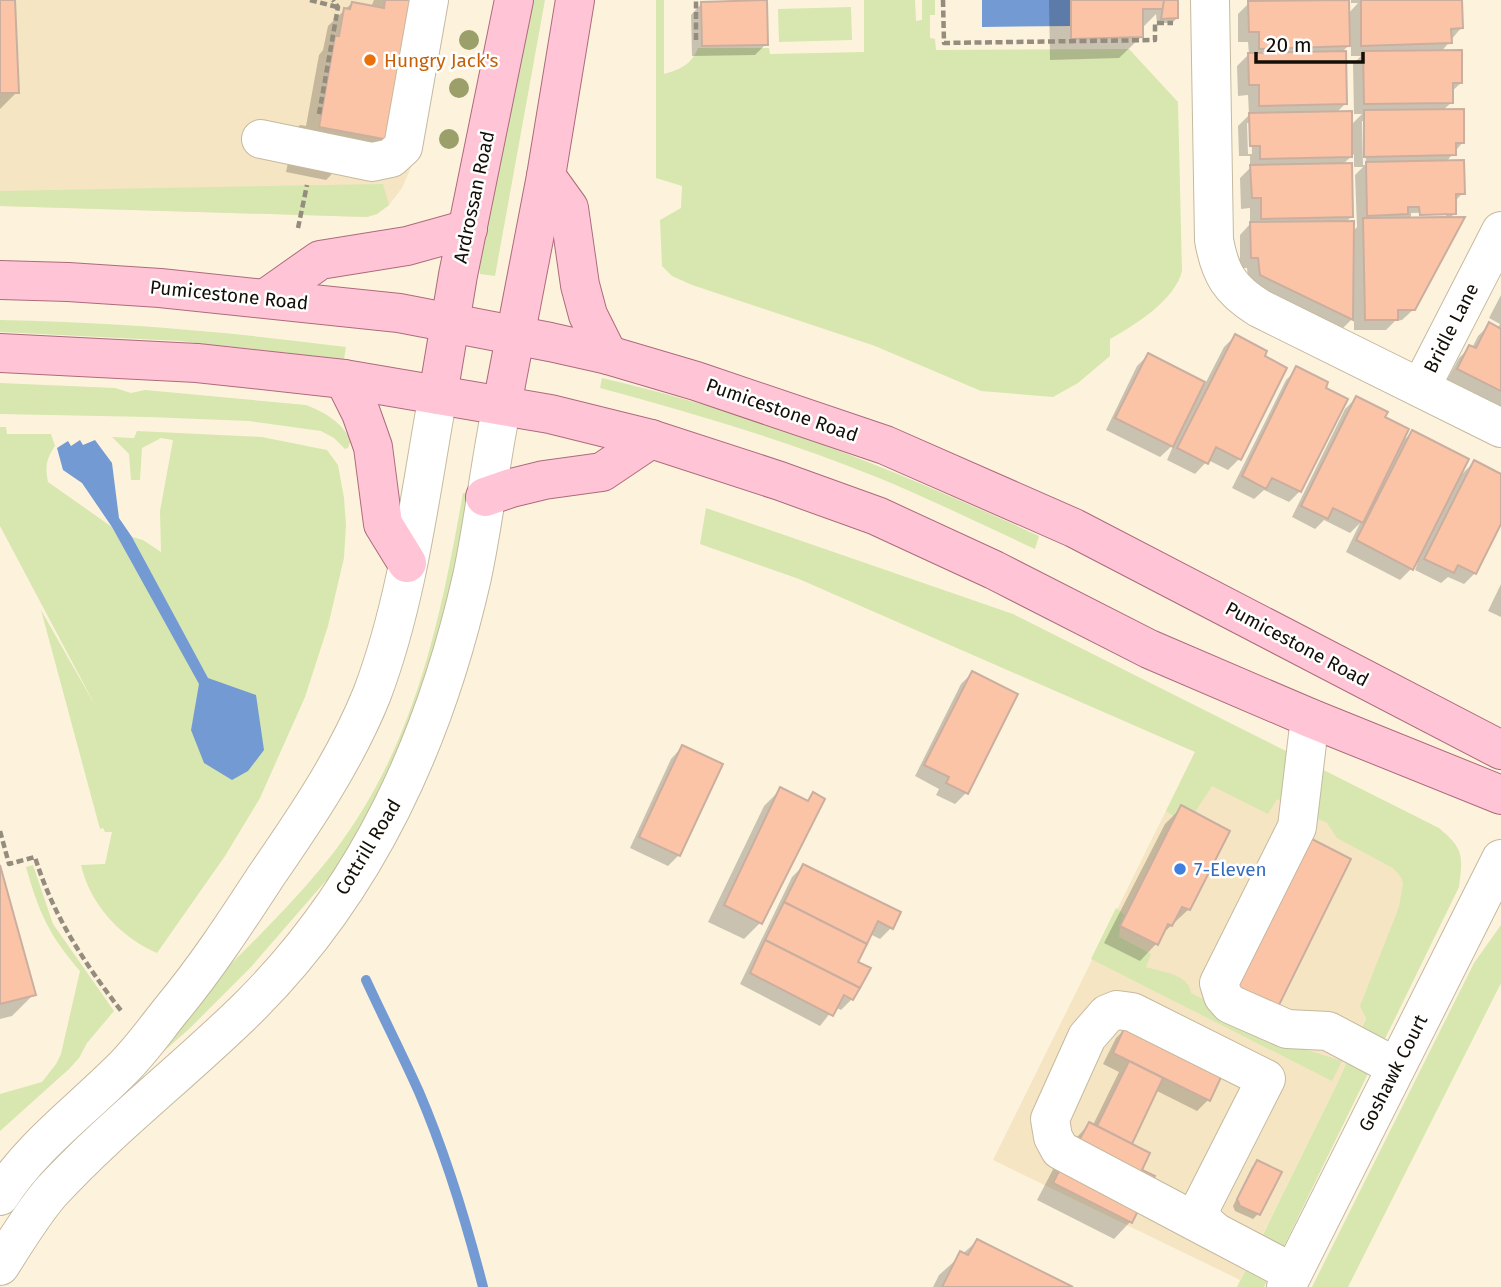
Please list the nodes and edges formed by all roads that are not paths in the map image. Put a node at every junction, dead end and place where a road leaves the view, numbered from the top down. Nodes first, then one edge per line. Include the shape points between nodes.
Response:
1 (429, 0) edge
2 (514, 0) edge
3 (575, 0) edge
4 (1210, 11) edge
5 (261, 139) dead end
6 (546, 176) junction
7 (468, 229) junction
8 (1501, 231) edge
9 (0, 280) edge
10 (266, 298) junction
11 (451, 322) junction
12 (516, 335) junction
13 (0, 353) edge
14 (608, 355) junction
15 (344, 379) junction
16 (1421, 387) junction
17 (438, 394) junction
18 (502, 405) junction
19 (1501, 428) edge
20 (651, 439) junction
21 (485, 497) junction
22 (407, 563) junction
23 (1310, 718) junction
24 (1501, 750) edge
25 (1501, 794) edge
26 (1501, 859) edge
27 (1396, 1067) junction
28 (0, 1196) edge
29 (1217, 1233) junction
30 (4, 1250) edge
31 (1289, 1280) edge

1 - 5 street via 403,147 391,158 372,162
2 - 7 main road, Ardrossan Road
3 - 6 main road
4 - 16 street via 1214,240 1227,280 1259,308
6 - 12 main road
6 - 14 main road via 569,208 585,305
7 - 10 main road via 407,246 320,260
7 - 11 main road, Ardrossan Road
8 - 16 street, Bridle Lane
9 - 10 main road, Pumicestone Road
10 - 11 main road, Pumicestone Road
11 - 12 main road, Pumicestone Road
11 - 17 main road, Ardrossan Road
12 - 14 main road, Pumicestone Road
12 - 18 main road, Cottrill Road
13 - 15 main road via 197,362
14 - 24 main road, Pumicestone Road via 885,444 990,490 1086,534
15 - 17 main road
15 - 22 main road via 373,447 383,524
16 - 19 street
17 - 18 main road
17 - 22 street
18 - 20 main road
18 - 21 street, Cottrill Road
20 - 21 main road via 602,472 544,480
20 - 23 main road via 877,516 1149,649
21 - 30 street, Cottrill Road via 472,575 431,719 388,819 361,864 322,923 250,1007 88,1155
22 - 28 street via 395,622 372,693 348,747 302,824 175,1006 124,1068 31,1157
23 - 25 main road
23 - 27 street via 1297,827 1219,983 1230,1004 1287,1029 1328,1031
26 - 27 street, Goshawk Court
27 - 31 street, Goshawk Court
29 - 29 street via 1060,1150 1053,1138 1050,1119 1087,1037 1107,1014 1132,1012 1266,1079 1202,1205 1201,1215
29 - 31 street

